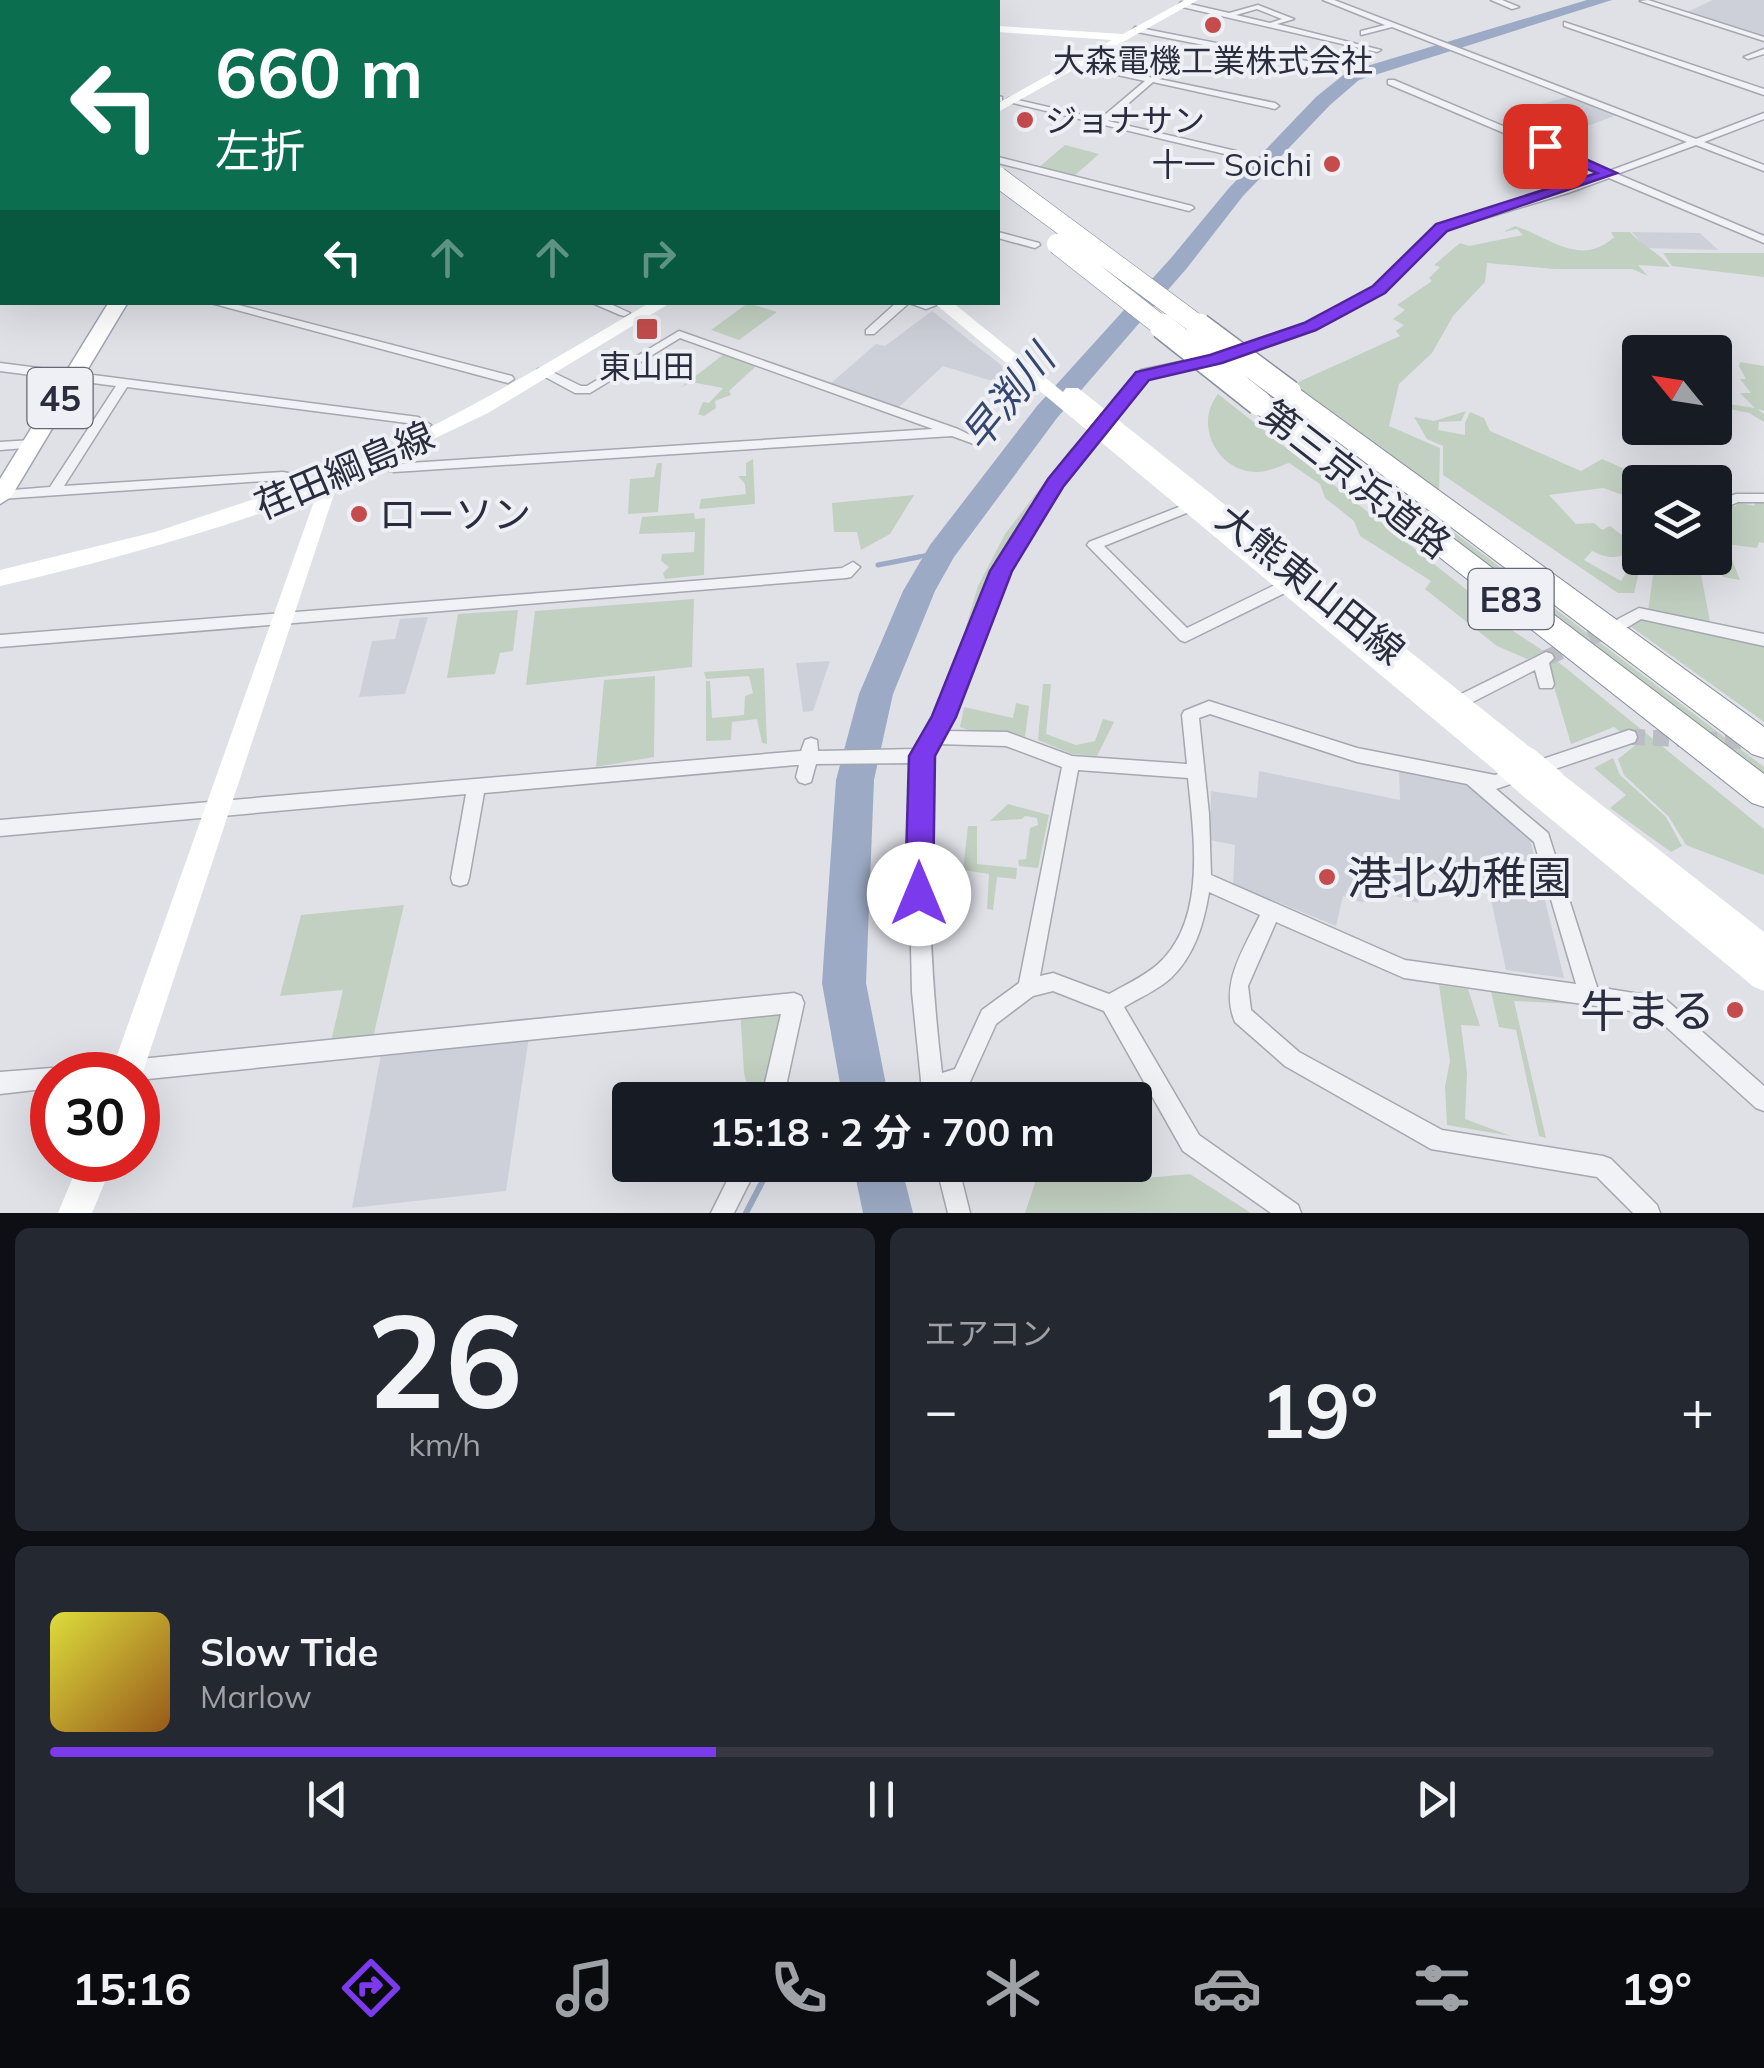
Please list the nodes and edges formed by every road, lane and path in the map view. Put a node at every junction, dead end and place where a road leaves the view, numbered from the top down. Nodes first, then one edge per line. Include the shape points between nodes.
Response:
1 (1327, 0) edge
2 (1495, 0) edge
3 (1184, 2) edge
4 (1644, 2) edge
5 (1516, 7) dead end
6 (1226, 15) junction
7 (1269, 24) junction
8 (1566, 24) dead end
9 (1392, 25) junction
10 (1000, 30) edge
11 (1135, 30) junction
12 (1291, 30) junction
13 (1364, 33) dead end
14 (1115, 36) junction
15 (1764, 39) edge
16 (1279, 42) dead end
17 (1377, 50) dead end
18 (1764, 51) edge
19 (1748, 57) dead end
20 (1075, 63) junction
21 (1322, 66) dead end
22 (1151, 80) junction
23 (1391, 82) dead end
24 (1764, 92) edge
25 (1000, 101) edge
26 (1275, 106) dead end
27 (1764, 116) edge
28 (1102, 122) junction
29 (1695, 141) junction
30 (1232, 154) dead end
31 (1000, 161) edge
32 (1764, 168) edge
33 (1610, 173) junction
34 (1000, 178) edge
35 (1000, 202) edge
36 (1189, 208) dead end
37 (1000, 236) edge
38 (1764, 240) edge
39 (1035, 246) dead end
40 (117, 305) edge
41 (224, 305) edge
42 (603, 305) edge
43 (637, 305) edge
44 (659, 305) edge
45 (901, 305) edge
46 (944, 305) edge
47 (962, 305) edge
48 (624, 313) junction
49 (870, 332) dead end
50 (0, 367) edge
51 (542, 372) junction
52 (1037, 373) junction
53 (72, 376) junction
54 (508, 379) junction
55 (123, 384) junction
56 (1096, 421) junction
57 (425, 426) junction
58 (954, 432) junction
59 (974, 440) dead end
60 (32, 444) junction
61 (0, 446) edge
62 (373, 462) junction
63 (326, 476) junction
64 (289, 485) junction
65 (56, 490) junction
66 (0, 495) edge
67 (1764, 498) edge
68 (1732, 500) edge
69 (1189, 507) junction
70 (0, 562) edge
71 (853, 567) dead end
72 (0, 578) edge
73 (1294, 582) junction
74 (282, 618) junction
75 (1623, 624) tunnel mouth
76 (1764, 640) edge
77 (0, 641) edge
78 (1546, 684) dead end
79 (1457, 703) junction
80 (931, 737) junction
81 (1629, 737) tunnel mouth
82 (1764, 745) edge
83 (812, 754) junction
84 (922, 756) junction
85 (1071, 763) junction
86 (1541, 767) junction
87 (1194, 771) junction
88 (806, 777) dead end
89 (1474, 780) junction
90 (476, 788) junction
91 (1764, 793) edge
92 (219, 809) junction
93 (0, 828) edge
94 (460, 878) dead end
95 (1204, 881) junction
96 (1270, 911) junction
97 (1764, 950) edge
98 (1764, 978) edge
99 (1028, 988) junction
100 (1589, 996) junction
101 (1112, 1004) junction
102 (134, 1052) edge
103 (160, 1070) edge
104 (30, 1080) edge
105 (776, 1082) edge
106 (931, 1082) edge
107 (953, 1082) edge
108 (0, 1083) edge
109 (1764, 1100) edge
110 (87, 1182) edge
111 (738, 1182) edge
112 (951, 1182) edge
113 (75, 1213) edge
114 (722, 1213) edge
115 (959, 1213) edge
116 (1290, 1213) edge
117 (1648, 1213) edge

1 - 9 street
2 - 5 street
3 - 6 street
3 - 11 street
3 - 14 street
4 - 15 street
6 - 7 street
6 - 7 street via 1258,7 1290,19
7 - 12 street
8 - 24 street
9 - 13 street
9 - 29 street
10 - 14 street
11 - 14 street
11 - 21 street
12 - 16 street
12 - 17 street
14 - 20 street
14 - 25 street
18 - 19 street
20 - 22 street
20 - 25 street
22 - 26 street
22 - 28 street
23 - 33 street
25 - 28 street
27 - 29 street
28 - 30 street
29 - 32 street
29 - 33 street
31 - 36 street
33 - 38 street
33 - 56 street via 1442,228 1379,290 1310,327 1216,359 1145,373
34 - 82 highway, 第三京浜道路 / E83, bridge
35 - 91 highway, 第三京浜道路 / E83, bridge
37 - 39 street
40 - 53 main road, 45
41 - 54 street
42 - 48 street
43 - 48 street, 荏田綱島線
44 - 51 street, 荏田綱島線
45 - 49 street
46 - 52 street
47 - 52 street
48 - 54 street, 荏田綱島線
50 - 53 street
51 - 58 street via 590,389 679,334
51 - 62 street, 荏田綱島線
52 - 56 street
53 - 55 street
53 - 60 main road, 45
54 - 57 street, 荏田綱島線
55 - 57 street
55 - 65 street
56 - 69 street, 大熊東山田線
56 - 73 street, 大熊東山田線
56 - 80 street via 1002,571
57 - 63 street, 荏田綱島線
58 - 59 street
58 - 62 street via 394,468
60 - 61 street
60 - 66 main road, 45
62 - 63 street, 荏田綱島線
63 - 64 street, 荏田綱島線
63 - 72 street, 荏田綱島線 via 230,518
63 - 74 street
64 - 65 street via 283,476
64 - 70 street, 荏田綱島線 via 139,531
65 - 66 street
67 - 68 street
69 - 73 street, 大熊東山田線
69 - 73 street via 1094,546 1186,636
71 - 74 street via 846,573
73 - 79 street, 大熊東山田線
73 - 86 street, 大熊東山田線
74 - 77 street
74 - 92 street
75 - 76 street via 1640,613
78 - 79 street via 1544,659
79 - 86 street, 大熊東山田線
80 - 84 street
80 - 85 street via 1007,739
81 - 86 street
83 - 84 street
83 - 88 street
83 - 90 street
84 - 106 street via 918,861
85 - 87 street
85 - 99 street
86 - 89 street via 1496,782
86 - 97 street, 大熊東山田線
86 - 98 street, 大熊東山田線
87 - 89 street via 1190,716 1210,707 1358,756
87 - 95 street
89 - 100 street via 1542,838
90 - 92 street
90 - 94 street
92 - 93 street
92 - 102 street
95 - 96 street
95 - 101 street via 1200,912 1166,970
96 - 100 street via 1404,969
96 - 117 street via 1238,986 1242,1015 1292,1059 1439,1141 1603,1167
99 - 101 street via 1053,982
99 - 107 street via 990,1017 962,1077
100 - 109 street via 1657,1005
101 - 116 street via 1191,1143
103 - 105 street via 794,1003
104 - 108 street
110 - 113 street
111 - 114 street
112 - 115 street

